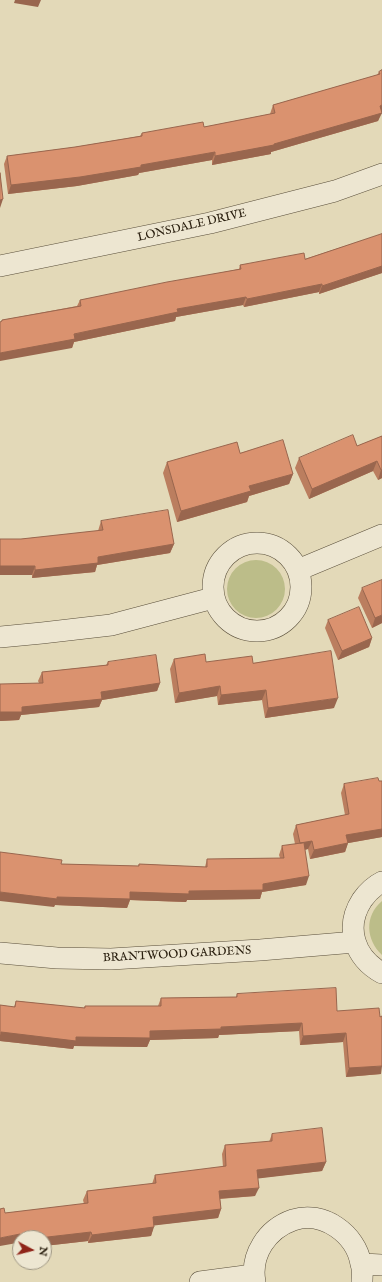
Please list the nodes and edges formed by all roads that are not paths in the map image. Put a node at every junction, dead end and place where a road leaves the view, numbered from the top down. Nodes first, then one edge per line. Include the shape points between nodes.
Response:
1 (382, 174) edge
2 (0, 266) edge
3 (382, 535) edge
4 (298, 570) junction
5 (213, 598) junction
6 (0, 637) edge
7 (382, 882) edge
8 (354, 942) junction
9 (0, 953) edge
10 (382, 973) edge
11 (382, 1265) edge
12 (362, 1273) edge
13 (254, 1278) edge
14 (200, 1282) edge

1 - 2 street, LONSDALE DRIVE via 335,191 210,223
3 - 4 street
4 - 5 street via 292,559 269,544 243,544 231,550 214,572
4 - 5 street via 301,583 296,609 288,620 277,627 251,632 238,628 227,621
5 - 6 street via 111,625
7 - 8 street via 366,893 357,908 353,924
8 - 9 street, BRANTWOOD GARDENS via 111,959
8 - 10 street via 361,956 372,968
11 - 12 street
12 - 13 street via 356,1247 345,1233 330,1223 312,1218 293,1220 277,1228 264,1240 256,1257
13 - 14 street

